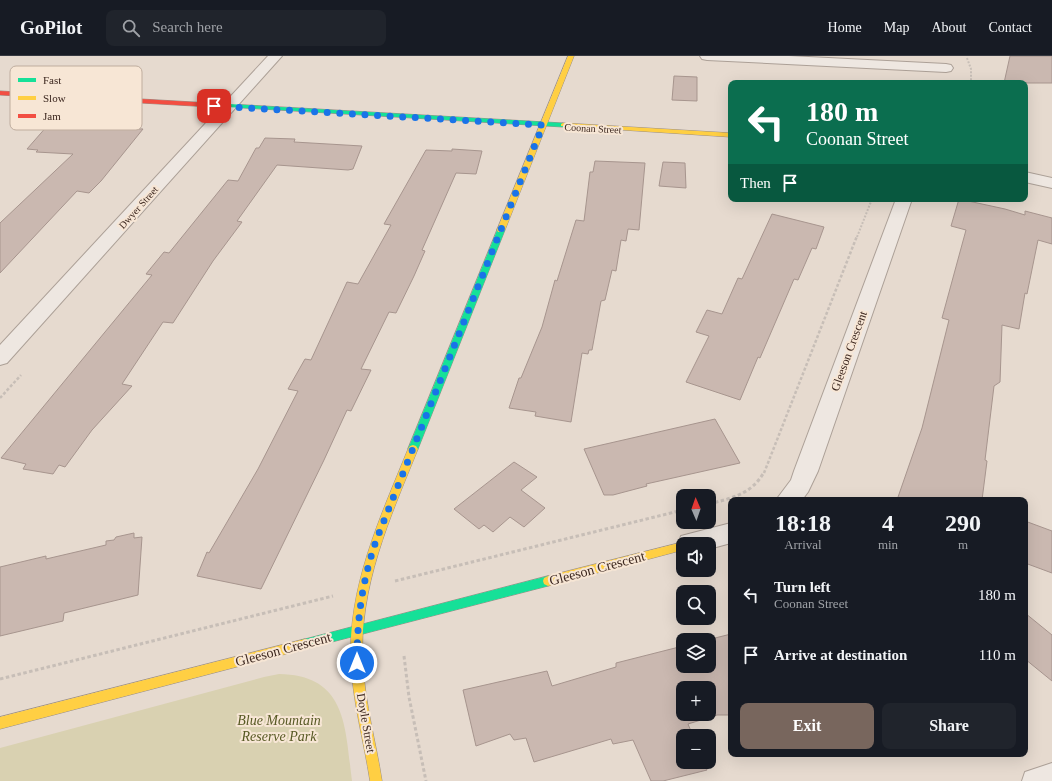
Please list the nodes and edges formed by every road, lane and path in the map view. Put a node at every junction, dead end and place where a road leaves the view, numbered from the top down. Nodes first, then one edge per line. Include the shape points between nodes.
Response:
1 (275, 56) edge
2 (571, 56) edge
3 (707, 56) edge
4 (966, 56) edge
5 (945, 62) edge
6 (944, 80) edge
7 (971, 80) edge
8 (0, 93) edge
9 (10, 94) edge
10 (142, 102) edge
11 (229, 107) junction
12 (543, 125) junction
13 (728, 135) edge
14 (1028, 178) edge
15 (1052, 183) edge
16 (871, 202) edge
17 (903, 202) edge
18 (0, 358) edge
19 (733, 497) edge
20 (790, 497) edge
21 (728, 498) edge
22 (716, 502) edge
23 (728, 534) edge
24 (716, 537) edge
25 (676, 548) edge
26 (357, 630) junction
27 (404, 656) dead end
28 (0, 723) edge
29 (1052, 775) edge
30 (376, 781) edge
31 (426, 781) edge
32 (1034, 781) edge

1 - 11 street, Dwyer Street
2 - 12 street, Doyle Street
3 - 5 street
4 - 7 path via 971,69
5 - 6 street
8 - 9 street, Coonan Street
10 - 11 street, Coonan Street
11 - 12 street, Coonan Street
11 - 18 street, Dwyer Street
12 - 13 street, Coonan Street
12 - 26 street, Doyle Street via 377,538 367,567
14 - 15 street
16 - 19 path via 764,473 757,485 747,493
17 - 20 street, Gleeson Crescent via 806,471 800,485
21 - 22 path
23 - 24 street
25 - 26 street, Gleeson Crescent
26 - 28 street, Gleeson Crescent
26 - 30 street, Doyle Street via 361,696
27 - 31 path via 409,697
29 - 32 lane

